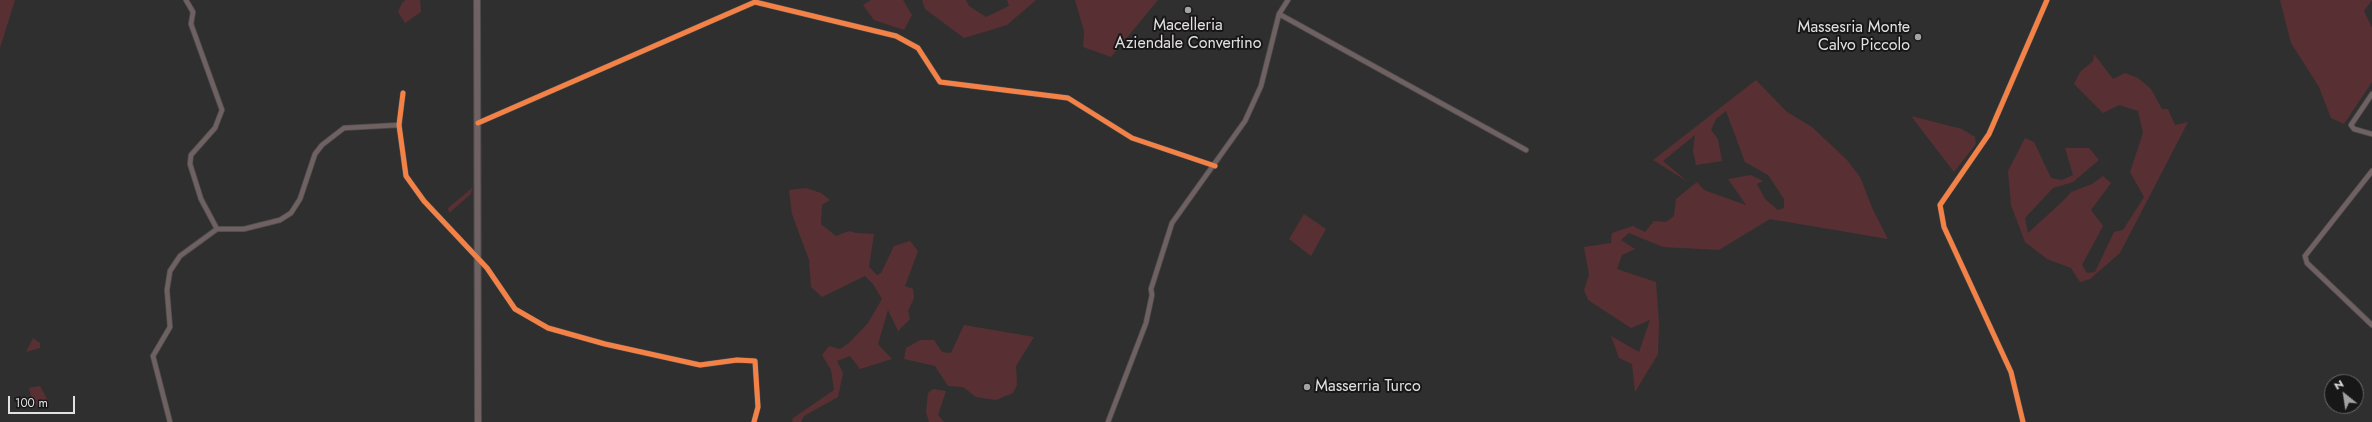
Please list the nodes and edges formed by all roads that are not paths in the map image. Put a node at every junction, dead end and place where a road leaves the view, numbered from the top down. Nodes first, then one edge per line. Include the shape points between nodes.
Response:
1 (186, 0) edge
2 (477, 0) edge
3 (1288, 0) edge
4 (2047, 0) edge
5 (1279, 14) junction
6 (403, 94) dead end
7 (2372, 94) edge
8 (478, 123) junction
9 (399, 125) junction
10 (2372, 134) edge
11 (1526, 150) dead end
12 (1215, 166) junction
13 (2372, 171) edge
14 (217, 229) junction
15 (478, 259) junction
16 (2372, 325) edge
17 (170, 422) edge
18 (478, 422) edge
19 (754, 422) edge
20 (1108, 422) edge
21 (2023, 422) edge

1 - 14 street via 193,12 191,24 222,110 215,128 191,155 190,164 201,199
2 - 8 main road
3 - 5 street
4 - 21 street via 1989,134 1940,205 1944,226 2011,372
5 - 11 street
5 - 12 street via 1261,86 1240,130
6 - 9 street
7 - 10 street via 2351,125 2354,129
8 - 12 street via 755,2 896,36 918,48 940,82 1068,98 1132,138
8 - 15 main road
9 - 14 street via 344,128 322,145 315,154 300,199 291,213 280,220 244,228
9 - 15 street via 406,176 424,200
12 - 20 street via 1172,223 1151,289 1146,323
13 - 16 street via 2305,256 2307,263
14 - 17 street via 180,256 170,272 167,290 170,327 153,356
15 - 18 main road
15 - 19 street via 515,309 548,328 605,344 700,365 737,360 754,361 758,407

